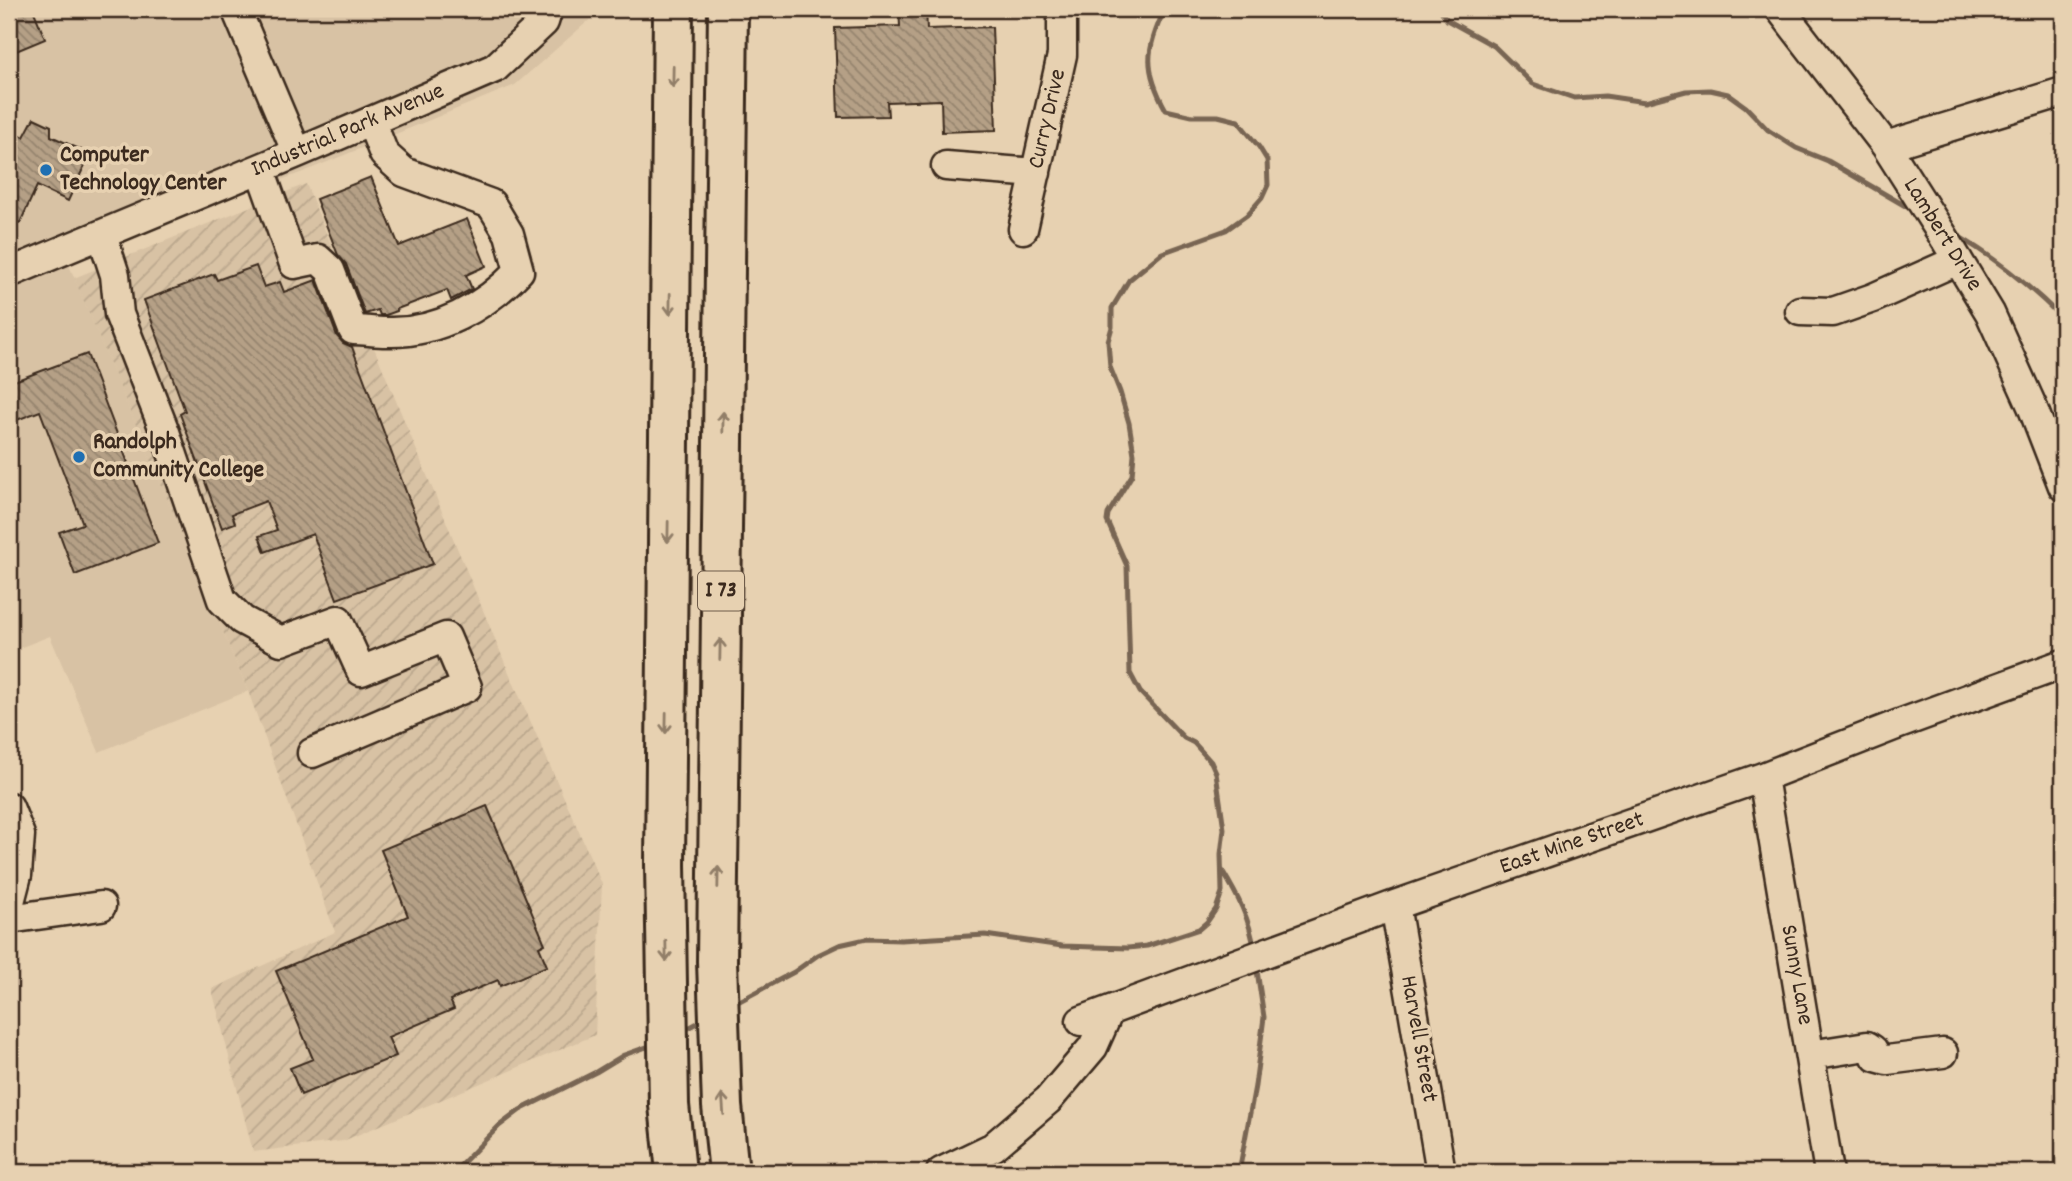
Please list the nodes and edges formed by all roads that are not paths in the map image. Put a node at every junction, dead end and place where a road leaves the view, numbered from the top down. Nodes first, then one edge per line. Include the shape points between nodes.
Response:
1 (236, 9) edge
2 (548, 9) edge
3 (673, 9) edge
4 (728, 9) edge
5 (1062, 9) edge
6 (1780, 9) edge
7 (2063, 92) edge
8 (371, 121) junction
9 (1886, 146) junction
10 (297, 153) junction
11 (946, 166) dead end
12 (260, 169) junction
13 (1036, 173) junction
14 (1023, 229) dead end
15 (102, 235) junction
16 (1958, 260) junction
17 (9, 273) edge
18 (1800, 311) dead end
19 (2063, 486) edge
20 (2063, 664) edge
21 (312, 753) dead end
22 (1763, 778) junction
23 (9, 807) edge
24 (1395, 905) junction
25 (9, 906) edge
26 (101, 906) dead end
27 (9, 919) edge
28 (1109, 1011) junction
29 (1081, 1021) dead end
30 (1943, 1053) dead end
31 (1810, 1055) junction
32 (676, 1172) edge
33 (729, 1172) edge
34 (941, 1172) edge
35 (1441, 1172) edge
36 (1829, 1172) edge

1 - 10 street
2 - 8 street, Industrial Park Avenue via 544,22 495,68
3 -> 32 highway, I 73 via 665,865 669,1105
33 -> 4 highway, I 73 via 717,961
5 - 13 street, Curry Drive via 1062,55
6 - 9 street, Lambert Drive
7 - 9 street
8 - 10 street, Industrial Park Avenue
8 - 12 street via 384,154 404,172 491,204 509,234 519,271 480,306 435,326 388,332 353,330 330,270 318,259 294,264
9 - 16 street, Lambert Drive
10 - 12 street, Industrial Park Avenue
11 - 13 street
12 - 15 street, Industrial Park Avenue
13 - 14 street, Curry Drive
15 - 17 street, Industrial Park Avenue
15 - 21 street via 115,275 119,314 222,600 242,620 281,641 338,620 360,671 446,637 467,687
16 - 18 street via 1833,312
16 - 19 street, Lambert Drive via 1990,313
20 - 22 street, East Mine Street
22 - 24 street, East Mine Street
22 - 31 street, Sunny Lane
23 - 25 street via 20,835
24 - 28 street, East Mine Street
24 - 35 street, Harvell Street
26 - 27 street
28 - 29 street, East Mine Street
28 - 34 street via 1093,1047 1048,1100 993,1147
30 - 31 street via 1887,1059 1876,1057 1867,1046
31 - 36 street, Sunny Lane

